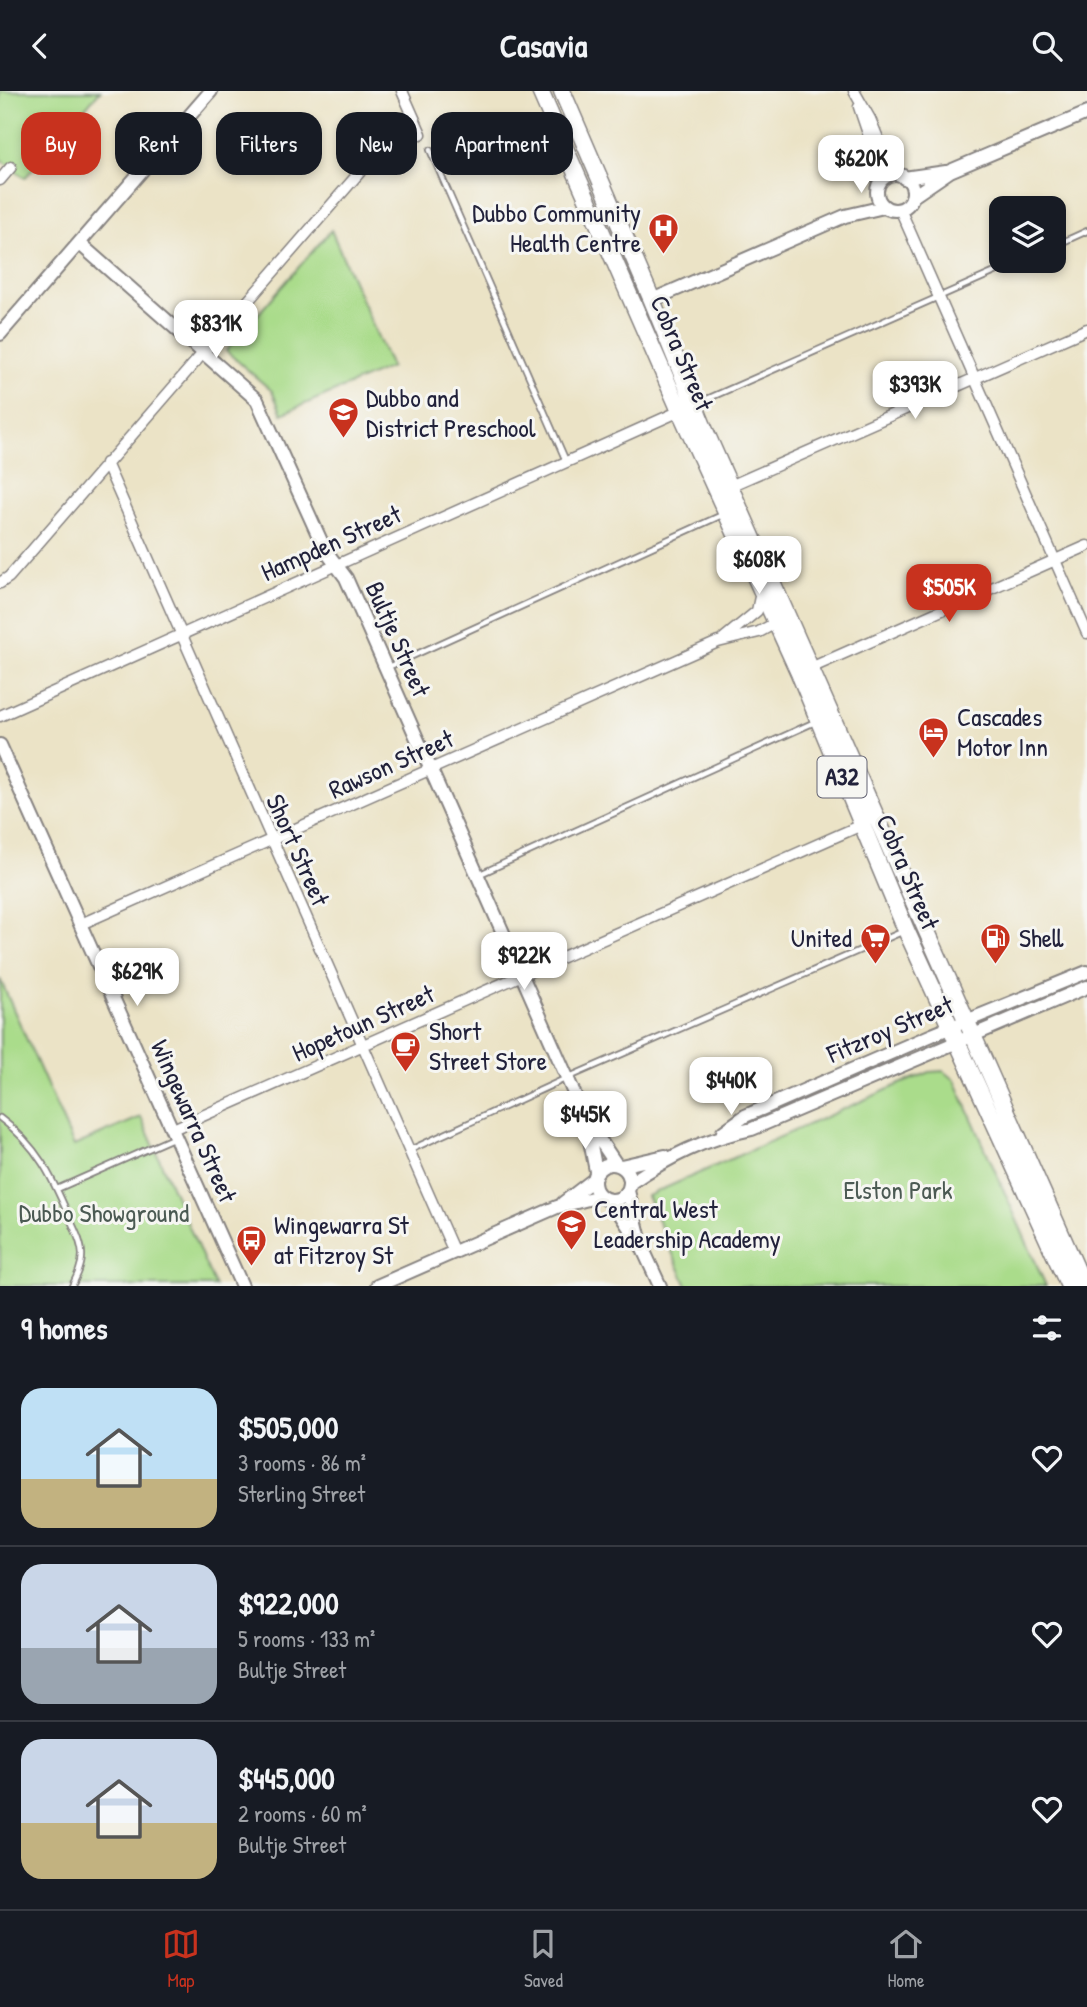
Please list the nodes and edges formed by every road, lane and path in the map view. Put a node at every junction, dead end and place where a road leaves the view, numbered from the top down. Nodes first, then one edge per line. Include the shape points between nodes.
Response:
1 (211, 91) edge
2 (402, 91) edge
3 (540, 91) edge
4 (562, 91) edge
5 (856, 95) edge
6 (411, 112) edge
7 (1087, 113) edge
8 (417, 126) edge
9 (421, 134) dead end
10 (430, 150) dead end
11 (11, 167) dead end
12 (950, 171) junction
13 (357, 175) edge
14 (902, 177) junction
15 (0, 180) edge
16 (878, 188) junction
17 (912, 197) junction
18 (884, 207) junction
19 (900, 209) junction
20 (845, 216) junction
21 (1087, 231) edge
22 (1066, 241) edge
23 (79, 243) junction
24 (992, 273) edge
25 (938, 296) junction
26 (652, 300) junction
27 (1087, 328) edge
28 (0, 334) edge
29 (653, 345) junction
30 (203, 352) junction
31 (974, 378) junction
32 (687, 408) junction
33 (566, 462) junction
34 (106, 463) junction
35 (730, 486) junction
36 (727, 511) junction
37 (1087, 547) edge
38 (1055, 561) junction
39 (336, 564) junction
40 (764, 580) junction
41 (0, 583) edge
42 (776, 624) junction
43 (1087, 633) edge
44 (180, 634) junction
45 (718, 642) junction
46 (385, 669) junction
47 (805, 670) junction
48 (0, 716) edge
49 (819, 720) junction
50 (0, 745) edge
51 (430, 770) junction
52 (869, 822) junction
53 (271, 840) junction
54 (477, 875) junction
55 (81, 924) junction
56 (906, 930) junction
57 (1087, 972) edge
58 (523, 975) junction
59 (1087, 987) edge
60 (966, 1021) junction
61 (950, 1027) junction
62 (973, 1036) junction
63 (957, 1043) junction
64 (363, 1046) junction
65 (568, 1078) junction
66 (0, 1118) edge
67 (585, 1118) junction
68 (175, 1133) junction
69 (717, 1137) junction
70 (409, 1150) junction
71 (676, 1154) junction
72 (618, 1165) junction
73 (595, 1176) junction
74 (629, 1187) junction
75 (57, 1189) junction
76 (606, 1198) junction
77 (557, 1207) junction
78 (642, 1247) junction
79 (454, 1252) junction
80 (72, 1286) edge
81 (242, 1286) edge
82 (377, 1286) edge
83 (660, 1286) edge
84 (1069, 1286) edge
85 (1084, 1286) edge

1 - 23 street
2 - 6 street
3 - 29 highway, Cobra Street / A32
4 - 26 highway, Cobra Street / A32
5 - 14 street via 884,153
5 - 16 street via 878,166
7 - 12 street
8 - 9 street
10 - 33 lane
11 - 15 street
12 - 14 street
12 - 17 street
13 - 30 street
14 - 16 street via 891,175
14 - 17 street via 911,185
16 - 18 street
16 - 20 street
17 - 19 street
18 - 19 street
18 - 20 street
19 - 25 street
20 - 26 street
21 - 22 lane
23 - 28 street
23 - 30 street, Bultje Street
24 - 25 lane
25 - 31 street
25 - 32 lane
26 - 29 highway via 645,316
26 - 32 highway, Cobra Street / A32
27 - 31 street
29 - 32 highway, Cobra Street / A32
30 - 34 street
30 - 39 street, Bultje Street via 257,400 324,549
31 - 35 street
31 - 38 street
32 - 33 street, Hampden Street
32 - 35 highway, Cobra Street / A32 via 703,426
32 - 36 highway, Cobra Street / A32
33 - 39 street, Hampden Street
34 - 41 street
34 - 44 street, Short Street
35 - 36 street via 725,495
35 - 40 highway, Cobra Street / A32
36 - 40 highway, Cobra Street / A32
36 - 46 lane
37 - 38 street
38 - 43 street
38 - 47 street
39 - 44 street, Hampden Street
39 - 46 street, Bultje Street via 346,577
40 - 42 highway, Cobra Street / A32
40 - 45 street, Rawson Street via 757,611
40 - 47 highway, Cobra Street / A32
42 - 45 street, Rawson Street
42 - 47 highway, Cobra Street / A32
44 - 48 street, Hampden Street
44 - 53 street, Short Street
45 - 51 street, Rawson Street
46 - 51 street, Bultje Street
47 - 49 highway, Cobra Street / A32
47 - 52 highway, Cobra Street / A32
49 - 52 highway, Cobra Street / A32
49 - 54 lane
50 - 55 street, Wingewarra Street
51 - 53 street, Rawson Street
51 - 54 street, Bultje Street
52 - 56 highway, Cobra Street / A32
52 - 58 street, Hopetoun Street
52 - 60 highway, Cobra Street / A32
53 - 55 street, Rawson Street
53 - 64 street, Short Street
54 - 58 street, Bultje Street
55 - 68 street, Wingewarra Street
56 - 61 highway, Cobra Street / A32
56 - 65 lane
57 - 60 street, Fitzroy Street
58 - 64 street, Hopetoun Street
58 - 65 street, Bultje Street
59 - 62 street, Fitzroy Street
60 - 61 street, Fitzroy Street
60 - 62 highway, Cobra Street / A32
61 - 63 highway, Cobra Street / A32
61 - 69 street, Fitzroy Street via 745,1116
62 - 63 street, Fitzroy Street
62 - 85 highway, Cobra Street / A32
63 - 69 street, Fitzroy Street via 752,1129
63 - 84 highway, Cobra Street / A32
64 - 68 street, Hopetoun Street
64 - 70 street, Short Street
65 - 67 street, Bultje Street
65 - 70 lane
66 - 75 lane via 34,1148
67 - 72 street, Bultje Street
67 - 73 street, Bultje Street
68 - 75 lane
68 - 81 street, Wingewarra Street
69 - 71 street, Fitzroy Street
70 - 79 street, Short Street
71 - 72 street, Fitzroy Street
71 - 74 street, Fitzroy Street
72 - 73 street via 607,1164
72 - 74 street via 628,1173
73 - 76 street via 594,1186
73 - 77 street
74 - 76 street via 621,1198
74 - 78 street
75 - 80 lane via 82,1254
76 - 77 street
76 - 78 street
77 - 79 street
78 - 83 street
79 - 82 street

